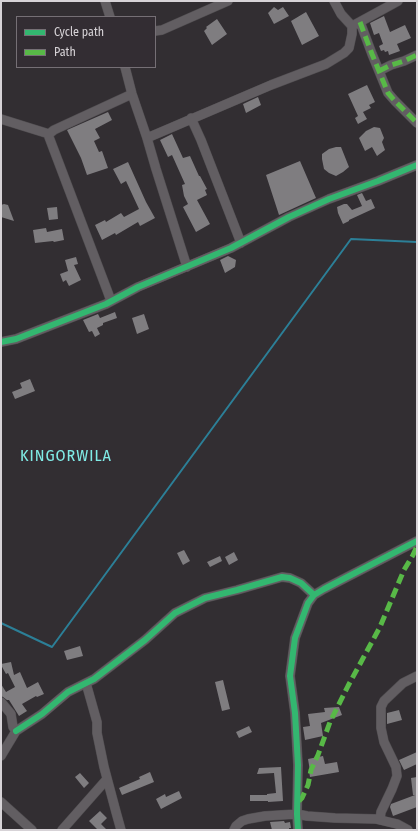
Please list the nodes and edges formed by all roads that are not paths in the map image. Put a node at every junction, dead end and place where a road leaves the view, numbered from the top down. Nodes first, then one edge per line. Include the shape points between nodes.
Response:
1 (105, 1) edge
2 (228, 1) edge
3 (334, 1) edge
4 (398, 1) edge
5 (110, 16) edge
6 (356, 24) junction
7 (156, 31) edge
8 (417, 55) edge
9 (125, 68) edge
10 (379, 71) junction
11 (132, 94) junction
12 (191, 118) junction
13 (1, 119) edge
14 (417, 123) edge
15 (49, 134) junction
16 (147, 138) junction
17 (417, 165) edge
18 (241, 242) junction
19 (187, 267) junction
20 (111, 301) junction
21 (1, 342) edge
22 (417, 541) edge
23 (314, 595) junction
24 (417, 676) edge
25 (86, 683) junction
26 (1, 702) edge
27 (16, 731) junction
28 (1, 756) edge
29 (107, 780) junction
30 (1, 802) edge
31 (297, 814) junction
32 (380, 820) junction
33 (397, 827) edge
34 (32, 830) edge
35 (62, 830) edge
36 (120, 830) edge
37 (234, 830) edge
38 (298, 830) edge
39 (408, 830) edge

1 - 5 street
2 - 7 street
3 - 6 street via 341,14
4 - 6 street
6 - 10 street
6 - 12 street via 349,48 326,64
8 - 10 street
9 - 11 street
10 - 14 street via 388,92
11 - 15 street
11 - 16 street
12 - 16 street
12 - 18 street
13 - 15 street
15 - 20 street via 49,140
16 - 19 street
17 - 18 street via 329,199
18 - 19 street
19 - 20 street
20 - 21 street via 16,339
22 - 23 street
23 - 25 street via 301,583 282,576 205,598 175,613 145,640
23 - 31 street via 308,602 295,638 290,676 298,765
24 - 32 street via 403,683 381,707 382,735 396,767 397,776
25 - 27 street via 68,692
25 - 29 street via 97,722
26 - 27 street via 11,714
27 - 28 street
29 - 35 street
29 - 36 street
30 - 34 street
31 - 32 street
31 - 37 street via 248,819 242,821
31 - 38 street
32 - 33 street
33 - 39 street

